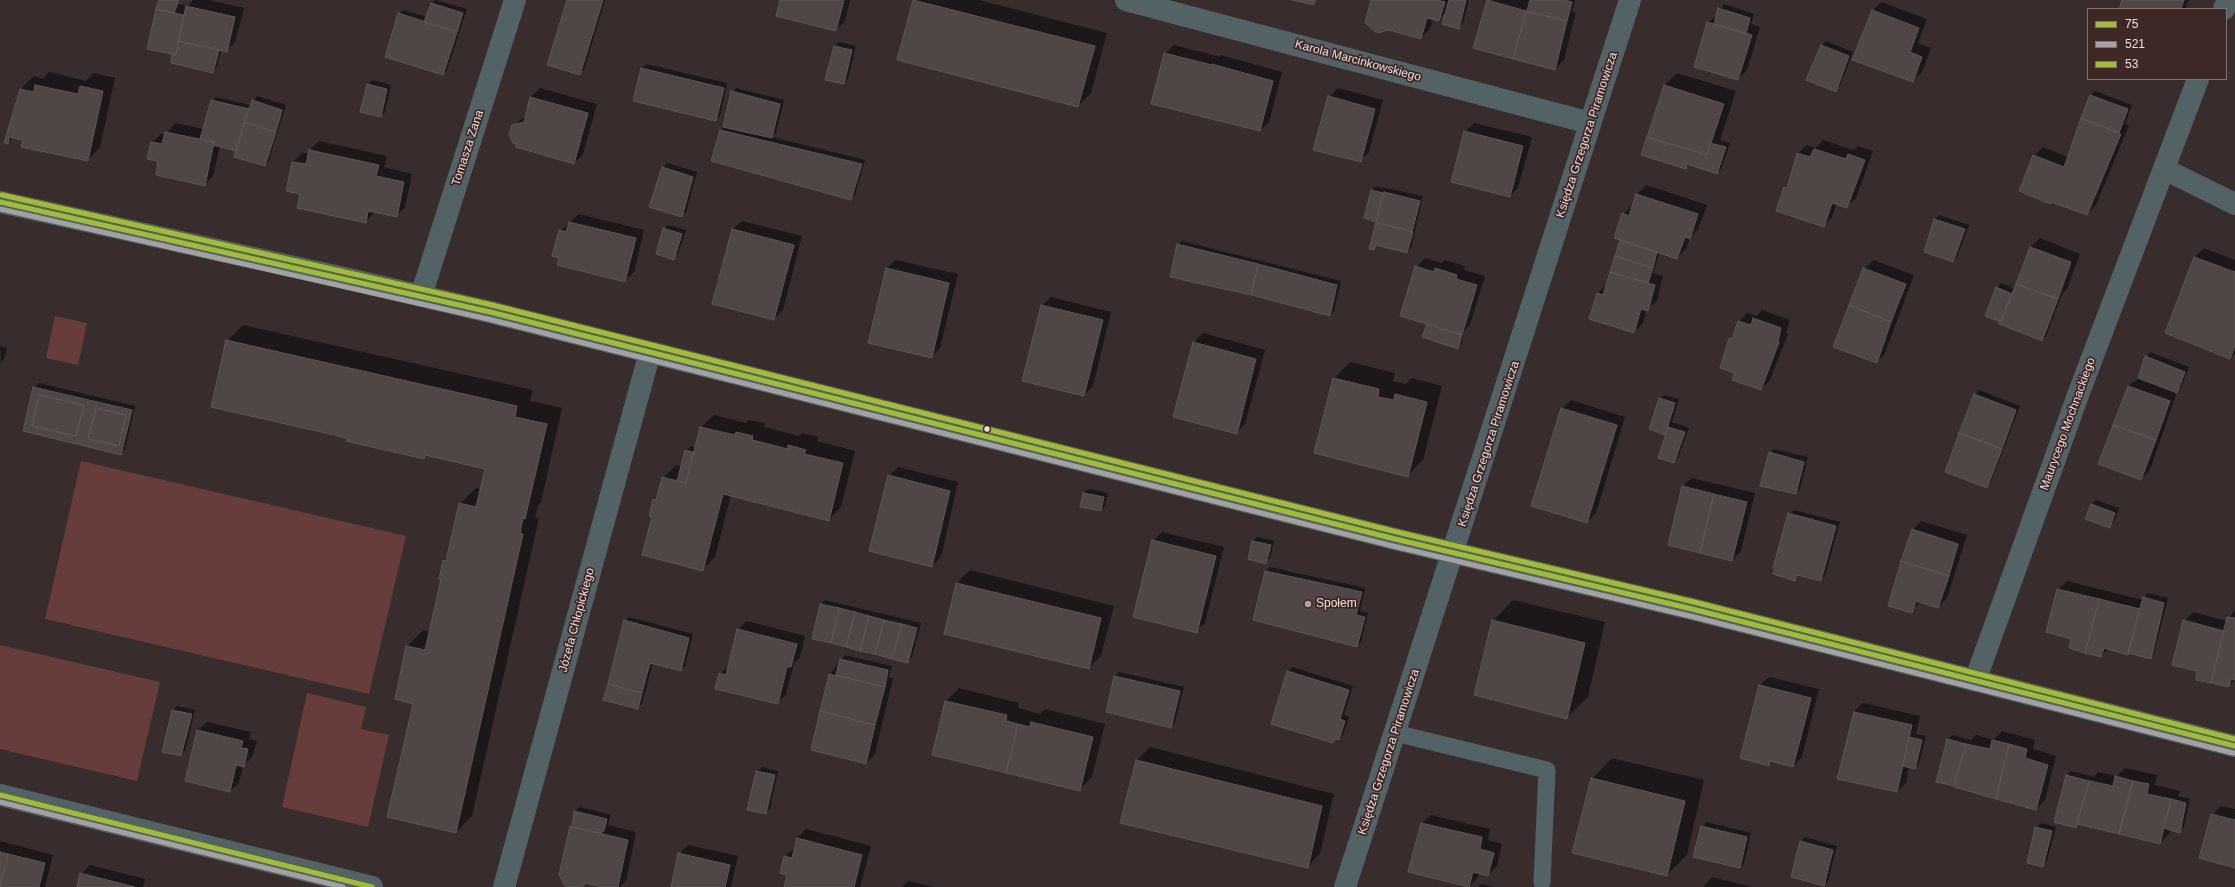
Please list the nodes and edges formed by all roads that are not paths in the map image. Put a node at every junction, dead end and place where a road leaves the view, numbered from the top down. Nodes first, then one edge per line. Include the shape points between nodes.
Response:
1 (516, 0) edge
2 (1126, 0) edge
3 (1630, 0) edge
4 (2198, 80) edge
5 (1590, 123) junction
6 (2164, 169) junction
7 (0, 202) edge
8 (2235, 204) edge
9 (422, 296) junction
10 (650, 352) junction
11 (1454, 553) junction
12 (1975, 681) junction
13 (1394, 734) junction
14 (2235, 746) edge
15 (0, 795) edge
16 (1542, 882) dead end
17 (372, 887) edge
18 (504, 887) edge
19 (1345, 887) edge

1 - 9 street, Tomasza Zana
2 - 5 street, Karola Marcinkowskiego
3 - 5 street, Księdza Grzegorza Piramowicza
4 - 6 street, Maurycego Mochnackiego
5 - 11 street, Księdza Grzegorza Piramowicza
6 - 8 street
6 - 12 street, Maurycego Mochnackiego via 2078,395
7 - 9 street
9 - 10 street
10 - 11 street
10 - 18 street, Józefa Chłopickiego
11 - 12 street via 1692,609
11 - 13 street, Księdza Grzegorza Piramowicza
12 - 14 street
13 - 16 lane via 1548,770
13 - 19 street, Księdza Grzegorza Piramowicza
15 - 17 street

